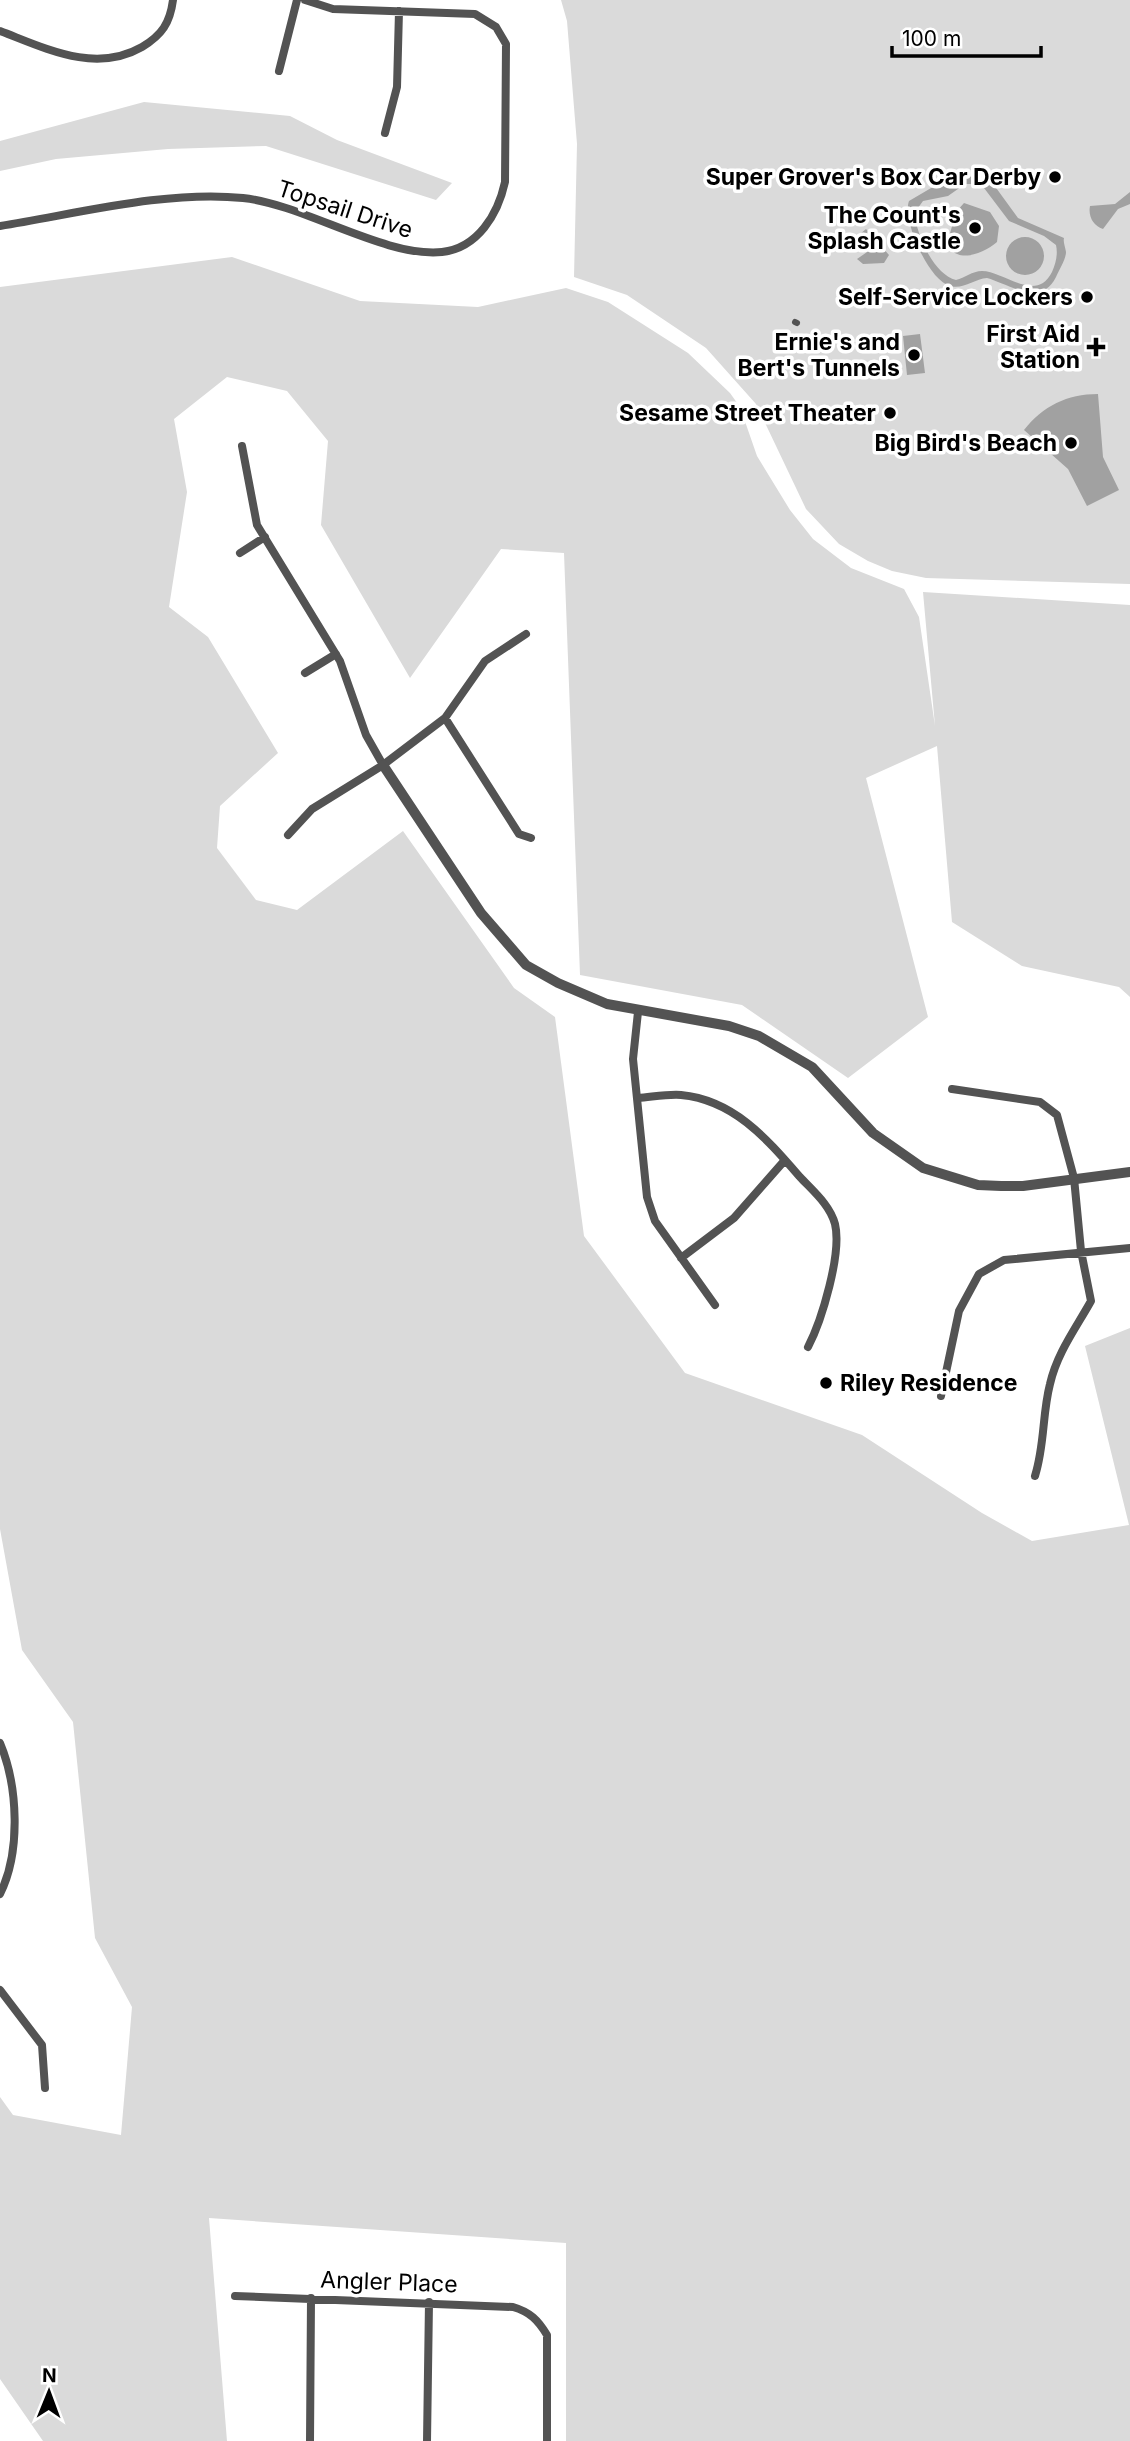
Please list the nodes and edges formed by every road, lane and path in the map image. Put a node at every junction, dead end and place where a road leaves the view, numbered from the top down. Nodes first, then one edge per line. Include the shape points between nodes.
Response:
1 (173, 0) edge
2 (298, 0) edge
3 (305, 0) edge
4 (399, 11) junction
5 (0, 32) edge
6 (279, 72) dead end
7 (385, 132) dead end
8 (0, 226) edge
9 (242, 446) dead end
10 (265, 537) junction
11 (240, 554) dead end
12 (526, 634) dead end
13 (335, 654) junction
14 (305, 673) dead end
15 (445, 718) junction
16 (383, 765) junction
17 (288, 835) dead end
18 (531, 838) dead end
19 (638, 1012) junction
20 (952, 1089) dead end
21 (638, 1098) junction
22 (785, 1160) junction
23 (1130, 1172) edge
24 (1074, 1178) junction
25 (1130, 1248) edge
26 (1081, 1251) junction
27 (681, 1258) junction
28 (715, 1305) dead end
29 (808, 1347) dead end
30 (941, 1396) dead end
31 (1035, 1476) dead end
32 (0, 1743) edge
33 (0, 1894) edge
34 (0, 1990) edge
35 (45, 2088) dead end
36 (235, 2296) dead end
37 (311, 2298) junction
38 (429, 2302) junction
39 (310, 2441) edge
40 (427, 2441) edge
41 (547, 2441) edge

1 - 5 street via 167,27 158,36 137,50 112,58 76,57
2 - 6 street
3 - 4 street via 333,9
4 - 7 street via 397,87
4 - 8 street, Topsail Drive via 475,14 496,27 506,44 501,201 489,224 458,248 419,253 244,198 159,200
9 - 10 street via 253,512
10 - 11 street
10 - 13 street
12 - 15 street via 485,661
13 - 14 street
13 - 16 street via 366,735
15 - 16 street
15 - 18 street via 519,834
16 - 17 street via 312,809
16 - 19 street via 481,913 526,965 607,1004
19 - 21 street via 633,1059
19 - 24 street via 729,1026 786,1050 812,1067 873,1133 923,1168 978,1185 1023,1186
20 - 24 street via 1040,1102 1057,1115
21 - 22 street via 679,1095 715,1102 747,1122
21 - 27 street via 647,1197 655,1221
22 - 27 street via 734,1218
22 - 29 street via 831,1211 838,1241 817,1329
23 - 24 street
24 - 26 street
25 - 26 street
26 - 30 street via 1004,1260 979,1274 959,1311
26 - 31 street via 1091,1301 1049,1385 1044,1450
27 - 28 street
32 - 33 street via 15,1790 10,1868
34 - 35 street via 42,2045
36 - 37 street, Angler Place
37 - 38 street, Angler Place
37 - 39 street
38 - 40 street
38 - 41 street, Angler Place via 513,2306 538,2320 547,2335

